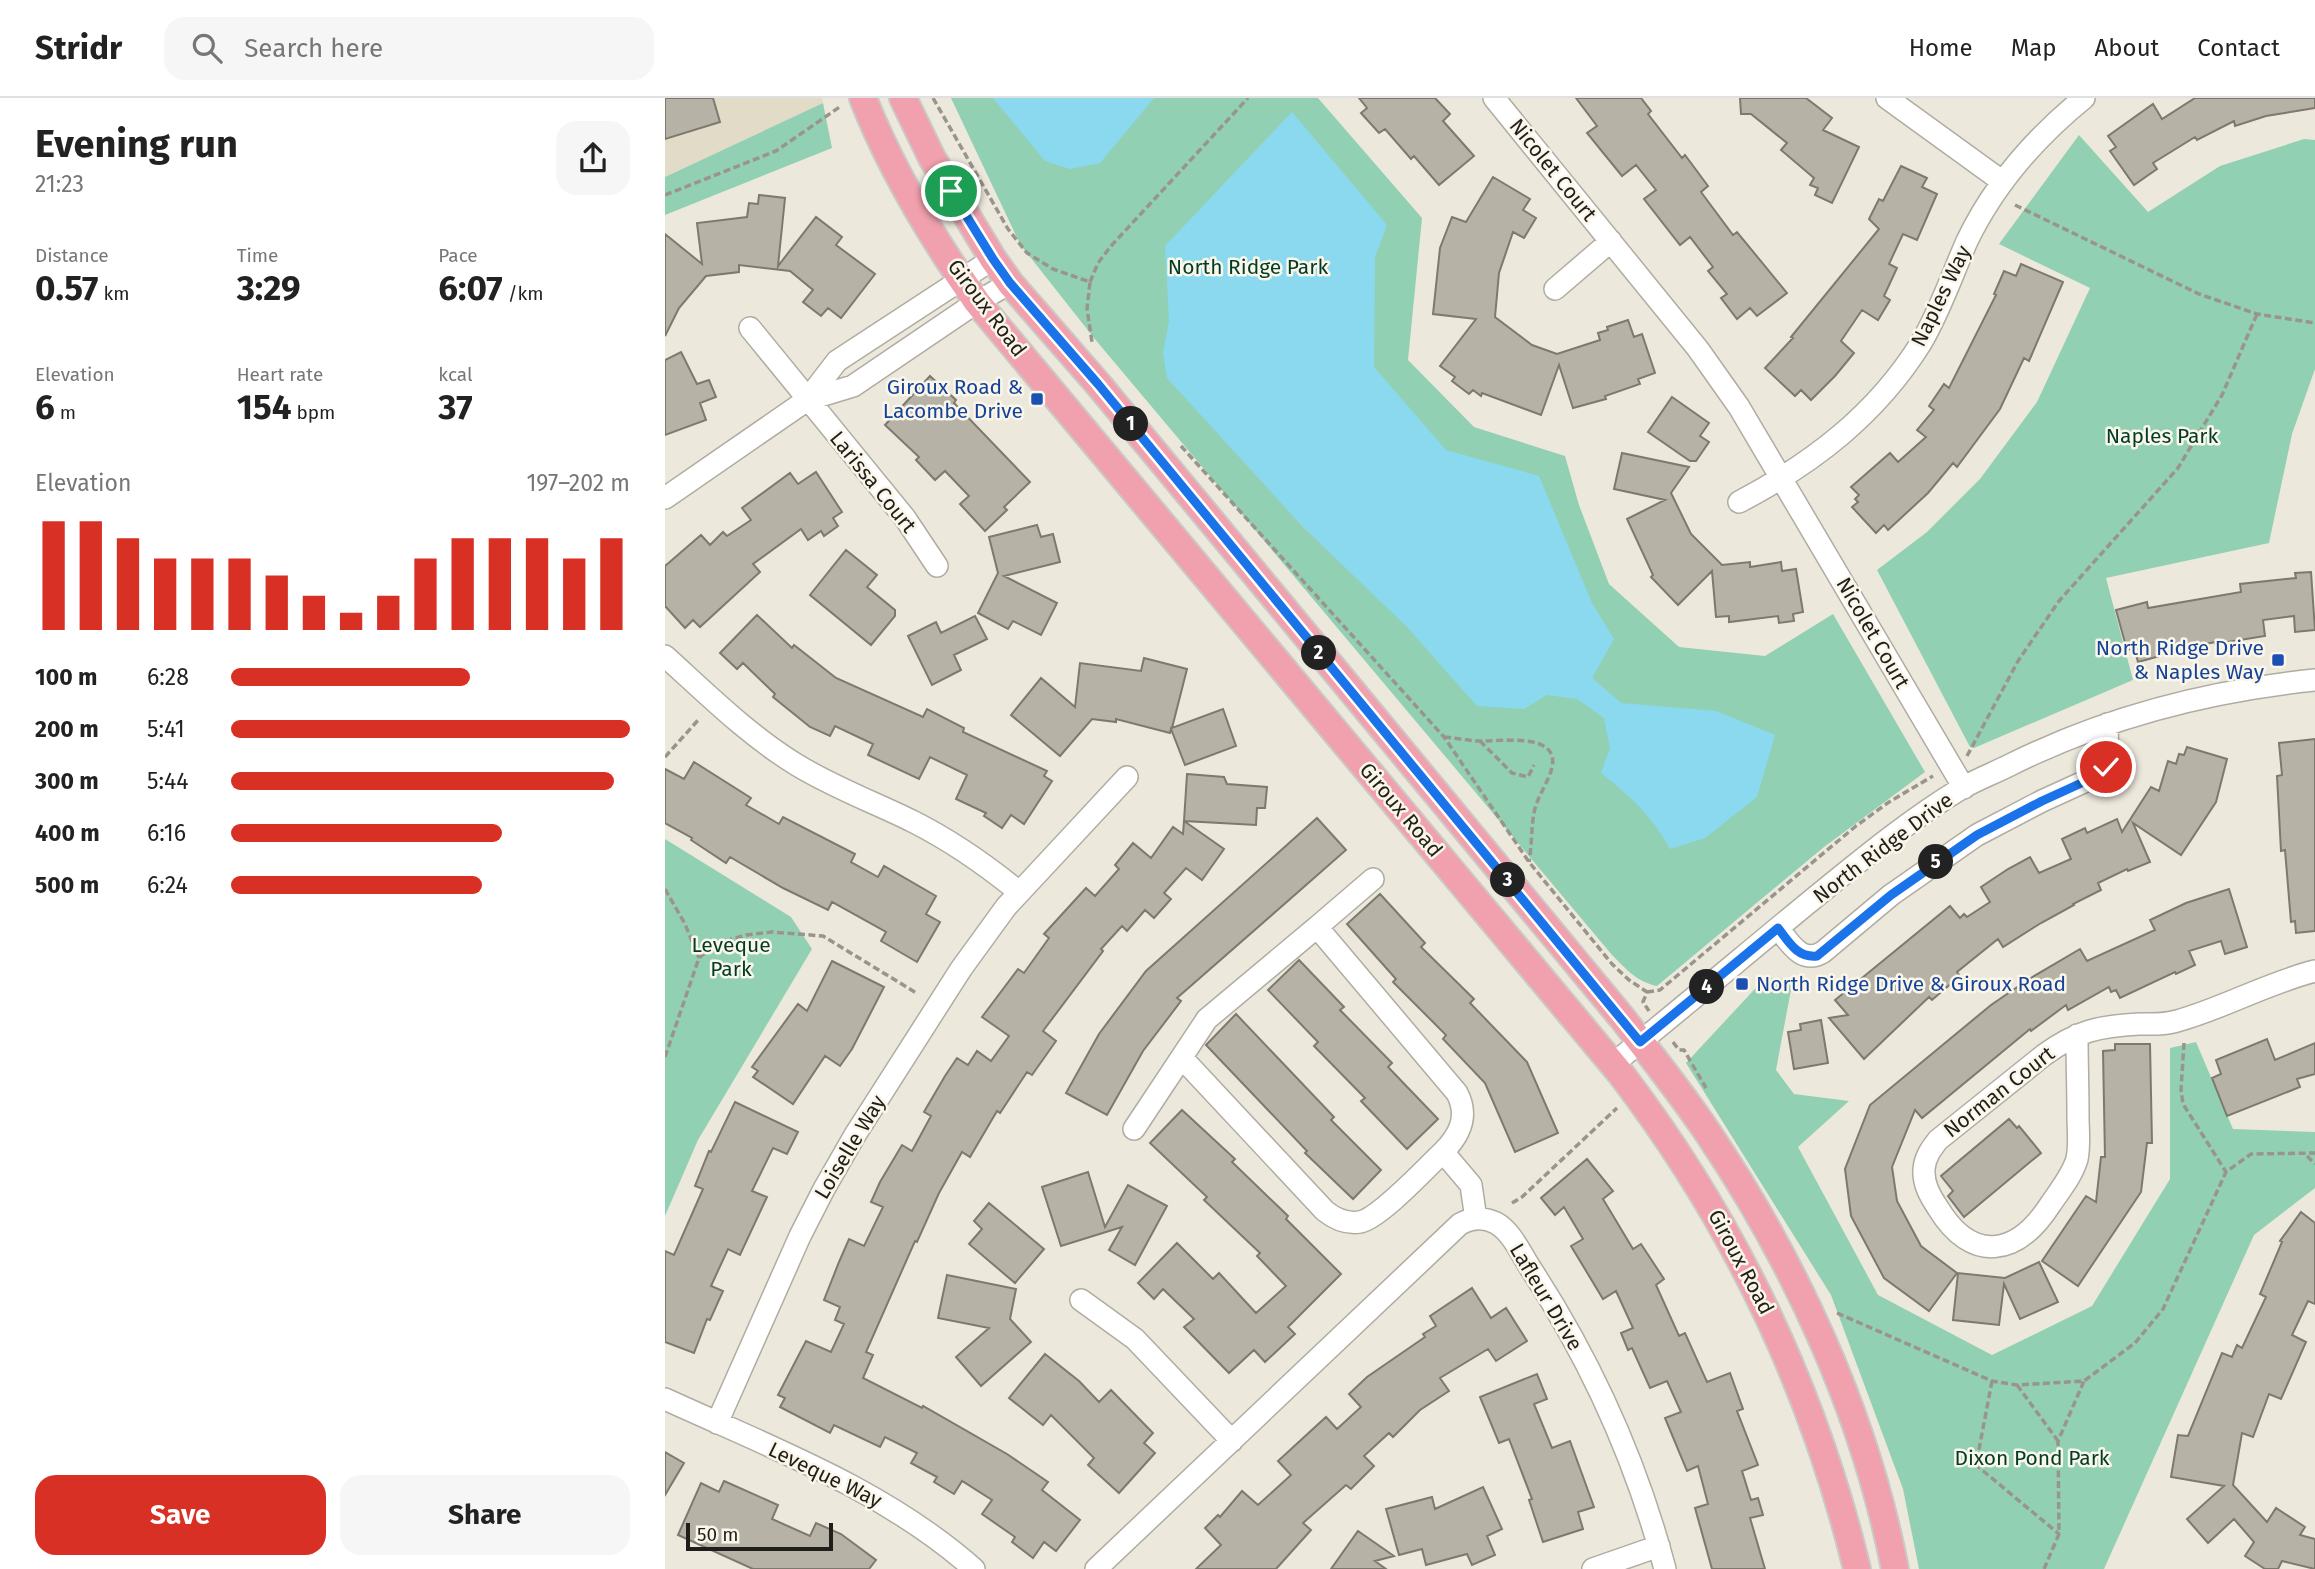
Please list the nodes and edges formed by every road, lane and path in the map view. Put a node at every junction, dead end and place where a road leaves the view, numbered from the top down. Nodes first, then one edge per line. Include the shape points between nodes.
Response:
1 (904, 98) edge
2 (933, 98) edge
3 (1248, 98) edge
4 (1494, 98) edge
5 (1887, 98) edge
6 (2084, 98) edge
7 (852, 102) edge
8 (2003, 182) junction
9 (665, 195) edge
10 (2015, 205) dead end
11 (1611, 242) junction
12 (993, 259) junction
13 (961, 279) junction
14 (1090, 282) junction
15 (1010, 283) junction
16 (1555, 289) dead end
17 (977, 302) junction
18 (2257, 314) junction
19 (2315, 323) edge
20 (750, 328) dead end
21 (1097, 351) dead end
22 (807, 400) junction
23 (1176, 440) dead end
24 (1783, 478) junction
25 (665, 498) edge
26 (1739, 502) dead end
27 (937, 566) dead end
28 (665, 656) edge
29 (2315, 680) edge
30 (700, 718) dead end
31 (2107, 724) junction
32 (1444, 737) junction
33 (1480, 741) junction
34 (1970, 755) dead end
35 (665, 757) edge
36 (1534, 765) dead end
37 (1932, 776) dead end
38 (1127, 777) dead end
39 (1964, 788) junction
40 (1529, 862) junction
41 (1373, 879) dead end
42 (665, 889) edge
43 (1019, 892) junction
44 (1317, 927) junction
45 (1778, 928) junction
46 (699, 958) junction
47 (2315, 971) edge
48 (1647, 992) junction
49 (918, 994) dead end
50 (1643, 1002) dead end
51 (2077, 1035) junction
52 (1640, 1042) junction
53 (2184, 1043) dead end
54 (665, 1057) edge
55 (1182, 1058) junction
56 (1613, 1064) junction
57 (1618, 1107) dead end
58 (1134, 1129) dead end
59 (1443, 1152) junction
60 (2315, 1153) edge
61 (2306, 1155) junction
62 (2315, 1164) edge
63 (2226, 1172) junction
64 (1512, 1203) dead end
65 (1476, 1219) junction
66 (1081, 1300) dead end
67 (1837, 1313) dead end
68 (1992, 1381) junction
69 (2084, 1381) junction
70 (2017, 1385) junction
71 (665, 1399) edge
72 (717, 1423) junction
73 (1232, 1441) junction
74 (2058, 1441) junction
75 (2059, 1534) junction
76 (1659, 1546) junction
77 (974, 1569) edge
78 (1096, 1569) edge
79 (1593, 1569) edge
80 (1665, 1569) edge
81 (1857, 1569) edge
82 (1895, 1569) edge
83 (2043, 1569) edge

1 - 12 main road, Giroux Road via 932,158
2 - 14 path via 1008,229 1027,253 1053,269
3 - 14 path via 1111,246
4 - 11 street, Nicolet Court
5 - 8 street
6 - 8 street, Naples Way via 2026,153
7 - 9 path via 776,151
7 - 13 main road, Giroux Road
8 - 24 street, Naples Way via 1976,223 1937,312 1905,366 1846,432
10 - 18 path via 2199,294
11 - 16 street, Nicolet Court
11 - 24 street, Nicolet Court via 1719,377
12 - 13 street
12 - 15 main road, Giroux Road
13 - 17 main road, Giroux Road
13 - 22 street via 837,361
14 - 21 path via 1088,323
15 - 17 street
15 - 52 main road, Giroux Road
17 - 22 street via 853,386
17 - 56 main road, Giroux Road
18 - 19 path
18 - 34 path via 2222,395 2178,468 2059,601 2018,660
20 - 22 street, Larissa Court
22 - 25 street
22 - 27 street, Larissa Court via 905,518
23 - 32 path
24 - 26 street
24 - 39 street, Nicolet Court
28 - 43 street via 737,721 794,763 930,831
29 - 31 street, North Ridge Drive via 2209,696
30 - 35 path
31 - 39 street, North Ridge Drive via 2044,748
31 - 45 street, North Ridge Drive via 2108,761 2099,775 1977,835 1891,895 1823,952 1799,953
32 - 33 path
32 - 40 path
33 - 36 path via 1512,774 1528,777
33 - 40 path via 1544,744 1552,754 1553,767 1534,815
37 - 48 path via 1856,826 1660,990
38 - 43 street, Loiselle Way
39 - 45 street, North Ridge Drive via 1903,827
40 - 48 path via 1612,964
41 - 44 street
42 - 46 path
43 - 72 street, Loiselle Way via 961,969 838,1163 800,1236
44 - 55 street via 1207,1019
44 - 59 street via 1457,1093 1463,1118 1454,1141
45 - 52 street, North Ridge Drive
46 - 49 path via 724,941 746,935 823,936
46 - 54 path
47 - 51 street, Norman Court via 2177,1021 2101,1026
48 - 50 path
51 - 51 street, Norman Court via 2044,1055 1931,1149 1924,1166 1929,1195 1951,1228 1971,1242 1997,1247 2025,1235 2072,1172 2078,1150
52 - 56 street, North Ridge Drive
52 - 82 main road, Giroux Road via 1716,1145 1794,1283 1854,1421
53 - 63 path via 2183,1104
55 - 58 street
55 - 59 street via 1325,1211 1341,1221 1360,1222 1375,1215
56 - 81 main road, Giroux Road via 1659,1123 1702,1191 1764,1303 1818,1436
57 - 64 path
59 - 65 street via 1472,1185
60 - 61 path
61 - 62 path
61 - 63 path via 2251,1154
63 - 69 path via 2163,1310 2136,1343
65 - 73 street via 1460,1224
65 - 76 street, Lafleur Drive via 1494,1222 1505,1231 1558,1313 1618,1434
66 - 73 street via 1135,1339
67 - 68 path
68 - 70 path
68 - 75 path via 1976,1465
69 - 70 path
69 - 74 path
70 - 74 path
71 - 72 street, Leveque Way
72 - 77 street, Leveque Way via 879,1501 927,1531
73 - 78 street
74 - 75 path
75 - 83 path
76 - 79 street
76 - 80 street, Lafleur Drive

